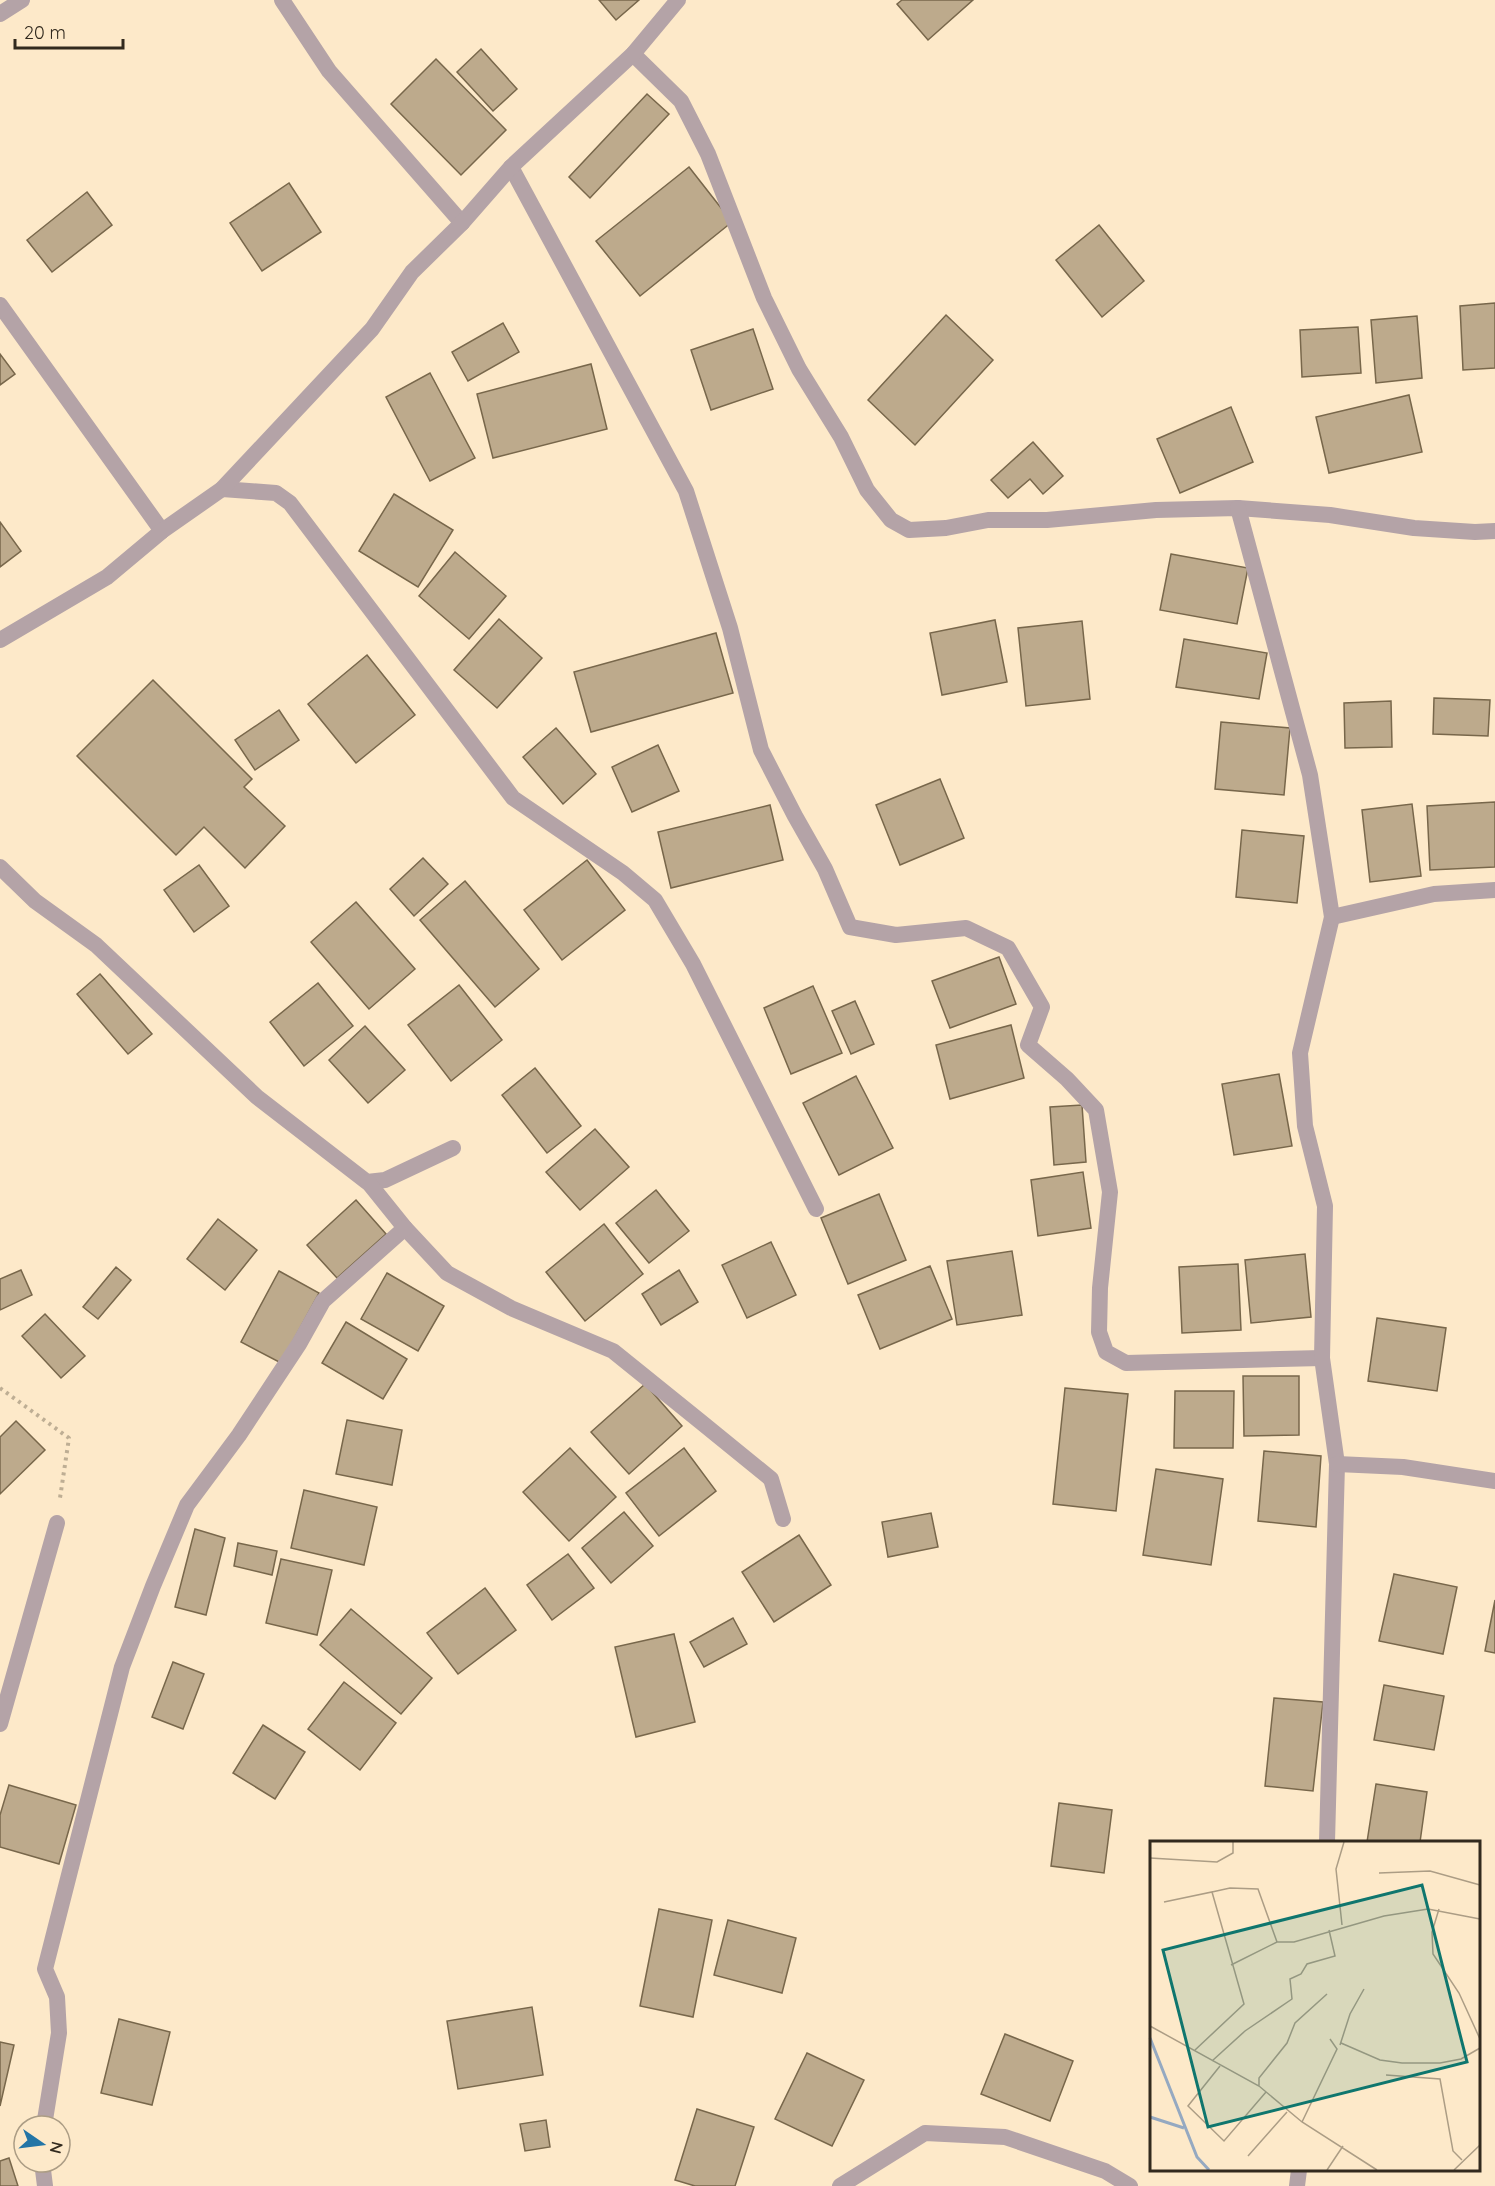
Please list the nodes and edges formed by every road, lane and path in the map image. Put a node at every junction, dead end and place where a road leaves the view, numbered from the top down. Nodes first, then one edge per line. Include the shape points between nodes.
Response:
1 (22, 0) edge
2 (282, 0) edge
3 (678, 0) edge
4 (0, 14) edge
5 (633, 54) junction
6 (511, 167) junction
7 (462, 223) junction
8 (0, 305) edge
9 (222, 489) junction
10 (1238, 508) junction
11 (162, 531) junction
12 (1495, 531) edge
13 (0, 640) edge
14 (0, 867) edge
15 (1495, 890) edge
16 (1332, 916) junction
17 (453, 1148) dead end
18 (368, 1182) junction
19 (816, 1209) dead end
20 (405, 1228) junction
21 (1323, 1358) junction
22 (0, 1388) edge
23 (1337, 1464) junction
24 (1495, 1481) edge
25 (783, 1519) dead end
26 (57, 1523) joint
27 (0, 1724) edge
28 (1327, 1841) edge
29 (46, 2114) edge
30 (1299, 2171) edge
31 (840, 2186) edge
32 (1130, 2186) edge
33 (1297, 2186) edge

1 - 4 street
2 - 7 street via 329,71
3 - 5 street
5 - 6 street
5 - 10 street via 681,102 708,154 764,298 799,369 841,437 867,490 891,520 909,530 988,520
6 - 7 street
6 - 21 street via 686,490 730,628 761,750 825,869 850,927 896,935 966,928 1008,948 1042,1007 1028,1045 1096,1110 1110,1192 1100,1288 1099,1332 1106,1352 1126,1363
7 - 9 street via 412,272 372,329
8 - 11 street
9 - 11 street
9 - 19 street via 276,494 290,503 513,798 656,900 693,964
10 - 12 street via 1329,515 1414,528
10 - 16 street via 1310,775
11 - 13 street via 107,577
14 - 18 street via 34,900 96,945 257,1097
15 - 16 street via 1434,894
16 - 21 street via 1300,1053 1305,1126 1325,1206
17 - 18 street via 385,1180
18 - 20 street
20 - 25 street via 447,1273 511,1308 613,1351 771,1479
20 - 29 street via 323,1301 245,1426 187,1505 153,1586 122,1667 45,1969 57,1997 59,2033
21 - 23 street
22 - 26 path via 69,1438
23 - 24 street via 1403,1467
23 - 28 street
26 - 27 street
30 - 33 street
31 - 32 street via 925,2133 1005,2136 1105,2171

